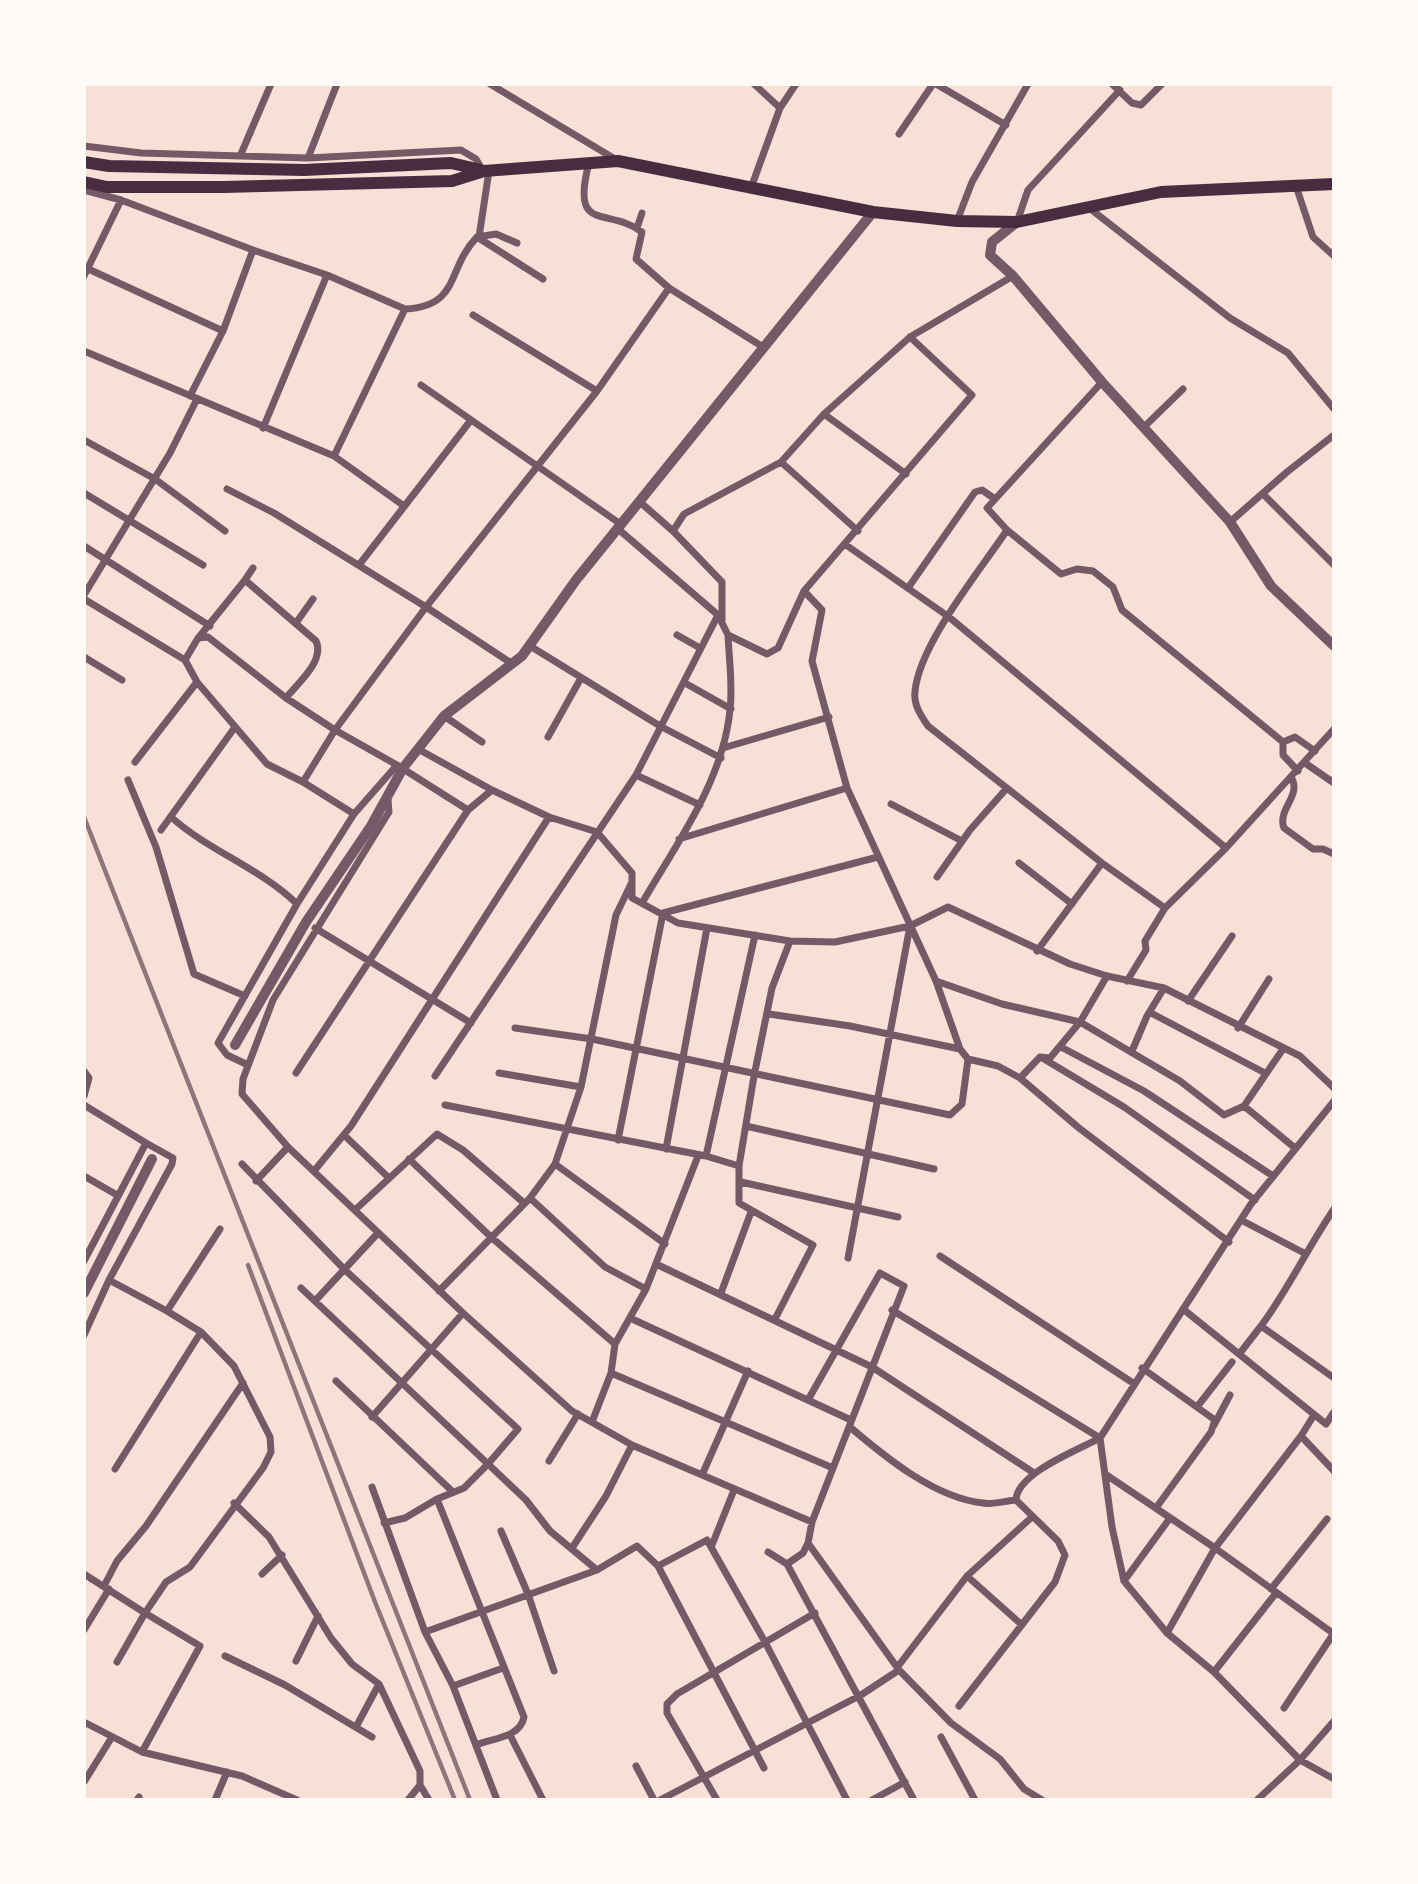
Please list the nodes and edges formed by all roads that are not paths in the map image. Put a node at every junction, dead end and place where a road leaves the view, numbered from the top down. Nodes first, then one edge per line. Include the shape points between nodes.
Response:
1 (271, 84) edge
2 (337, 84) edge
3 (489, 84) edge
4 (754, 84) edge
5 (796, 84) edge
6 (934, 84) edge
7 (1028, 84) edge
8 (1112, 84) edge
9 (1162, 84) edge
10 (1120, 90) junction
11 (780, 108) junction
12 (1006, 125) junction
13 (899, 134) dead end
14 (84, 146) edge
15 (241, 154) junction
16 (308, 158) junction
17 (618, 161) junction
18 (84, 162) edge
19 (589, 163) junction
20 (486, 171) junction
21 (84, 182) edge
22 (1334, 184) edge
23 (1296, 186) junction
24 (751, 188) junction
25 (84, 190) edge
26 (121, 200) junction
27 (1088, 207) junction
28 (873, 212) junction
29 (642, 213) dead end
30 (957, 221) junction
31 (1017, 222) junction
32 (636, 228) junction
33 (478, 237) junction
34 (517, 243) dead end
35 (253, 250) junction
36 (1334, 256) edge
37 (85, 271) edge
38 (327, 275) junction
39 (1013, 276) junction
40 (543, 279) dead end
41 (668, 288) junction
42 (405, 309) junction
43 (473, 315) dead end
44 (223, 331) junction
45 (911, 337) junction
46 (763, 347) junction
47 (84, 351) edge
48 (1102, 382) junction
49 (421, 386) dead end
50 (1183, 389) dead end
51 (597, 391) junction
52 (193, 398) junction
53 (1334, 409) edge
54 (824, 414) junction
55 (471, 420) junction
56 (263, 428) junction
57 (1143, 428) junction
58 (1334, 435) edge
59 (84, 440) edge
60 (334, 456) junction
61 (781, 462) junction
62 (539, 466) junction
63 (906, 474) junction
64 (155, 478) junction
65 (226, 489) dead end
66 (84, 493) edge
67 (1263, 494) junction
68 (995, 499) junction
69 (640, 502) junction
70 (404, 506) junction
71 (129, 520) junction
72 (1230, 522) junction
73 (619, 526) junction
74 (1007, 530) junction
75 (225, 531) dead end
76 (673, 531) junction
77 (858, 531) junction
78 (846, 545) junction
79 (84, 546) edge
80 (106, 559) junction
81 (203, 565) dead end
82 (359, 565) junction
83 (1334, 565) edge
84 (253, 568) dead end
85 (245, 580) junction
86 (908, 588) junction
87 (804, 591) junction
88 (84, 597) edge
89 (313, 599) dead end
90 (426, 607) junction
91 (720, 617) junction
92 (949, 617) junction
93 (296, 623) junction
94 (210, 626) junction
95 (677, 635) dead end
96 (728, 635) junction
97 (198, 638) junction
98 (530, 646) junction
99 (1334, 646) edge
100 (700, 648) junction
101 (84, 657) edge
102 (185, 660) junction
103 (511, 663) junction
104 (581, 678) junction
105 (122, 680) dead end
106 (197, 682) junction
107 (685, 683) junction
108 (286, 698) junction
109 (731, 709) junction
110 (444, 716) junction
111 (829, 717) junction
112 (660, 726) junction
113 (235, 727) junction
114 (1334, 729) edge
115 (335, 730) junction
116 (548, 737) dead end
117 (482, 742) dead end
118 (1283, 742) junction
119 (723, 748) junction
120 (418, 749) junction
121 (1315, 751) junction
122 (721, 758) junction
123 (135, 762) dead end
124 (1305, 763) junction
125 (400, 766) junction
126 (1298, 771) junction
127 (636, 775) junction
128 (1292, 779) junction
129 (128, 780) dead end
130 (303, 782) junction
131 (1334, 783) edge
132 (847, 788) junction
133 (1007, 788) junction
134 (492, 790) junction
135 (388, 795) junction
136 (891, 804) dead end
137 (700, 805) junction
138 (468, 810) junction
139 (355, 814) junction
140 (171, 817) junction
141 (549, 817) junction
142 (161, 830) dead end
143 (597, 832) junction
144 (679, 839) junction
145 (962, 841) junction
146 (1226, 848) junction
147 (1334, 854) edge
148 (878, 857) junction
149 (1019, 863) dead end
150 (1102, 863) junction
151 (937, 877) dead end
152 (633, 880) junction
153 (642, 903) junction
154 (1072, 904) junction
155 (297, 905) junction
156 (1165, 908) junction
157 (663, 914) junction
158 (910, 926) junction
159 (315, 928) junction
160 (708, 928) junction
161 (755, 935) junction
162 (1233, 936) dead end
163 (790, 941) junction
164 (1037, 951) junction
165 (370, 959) junction
166 (1107, 976) junction
167 (1269, 978) dead end
168 (936, 981) junction
169 (1127, 981) junction
170 (1164, 988) junction
171 (245, 996) junction
172 (429, 1000) junction
173 (1188, 1001) junction
174 (1152, 1013) junction
175 (769, 1014) junction
176 (1080, 1022) junction
177 (471, 1023) junction
178 (515, 1028) dead end
179 (1238, 1028) junction
180 (888, 1034) junction
181 (592, 1039) junction
182 (235, 1045) dead end
183 (1061, 1047) junction
184 (960, 1049) junction
185 (1283, 1049) junction
186 (636, 1051) junction
187 (1132, 1051) junction
188 (1040, 1057) junction
189 (683, 1059) junction
190 (968, 1059) junction
191 (248, 1065) junction
192 (727, 1069) junction
193 (84, 1071) edge
194 (296, 1073) dead end
195 (499, 1073) dead end
196 (1265, 1073) junction
197 (435, 1076) dead end
198 (754, 1076) junction
199 (1020, 1078) junction
200 (581, 1087) junction
201 (1334, 1088) edge
202 (84, 1096) edge
203 (877, 1101) junction
204 (1334, 1101) edge
205 (84, 1105) edge
206 (445, 1105) dead end
207 (1244, 1106) junction
208 (746, 1126) junction
209 (569, 1130) junction
210 (344, 1135) junction
211 (618, 1140) junction
212 (146, 1143) junction
213 (288, 1147) junction
214 (1295, 1148) junction
215 (666, 1149) junction
216 (865, 1153) junction
217 (702, 1156) junction
218 (152, 1159) dead end
219 (409, 1159) junction
220 (242, 1164) dead end
221 (555, 1164) junction
222 (739, 1166) junction
223 (934, 1169) dead end
224 (314, 1171) junction
225 (84, 1176) edge
226 (1273, 1176) junction
227 (389, 1178) junction
228 (256, 1181) junction
229 (741, 1182) junction
230 (117, 1195) junction
231 (527, 1200) junction
232 (1255, 1200) junction
233 (858, 1209) junction
234 (1334, 1209) edge
235 (355, 1210) junction
236 (751, 1212) junction
237 (898, 1217) dead end
238 (1242, 1221) junction
239 (220, 1229) dead end
240 (379, 1233) junction
241 (491, 1237) junction
242 (1229, 1242) junction
243 (664, 1244) junction
244 (87, 1249) edge
245 (1304, 1253) junction
246 (940, 1256) dead end
247 (848, 1258) dead end
248 (84, 1261) edge
249 (656, 1264) junction
250 (345, 1270) junction
251 (109, 1280) junction
252 (301, 1288) dead end
253 (646, 1289) junction
254 (439, 1291) junction
255 (84, 1293) edge
256 (721, 1293) junction
257 (315, 1301) junction
258 (1183, 1309) junction
259 (892, 1310) junction
260 (167, 1311) junction
261 (463, 1313) junction
262 (630, 1318) junction
263 (775, 1319) junction
264 (1261, 1326) junction
265 (201, 1332) junction
266 (84, 1335) edge
267 (615, 1344) junction
268 (837, 1348) junction
269 (432, 1349) junction
270 (1240, 1353) junction
271 (1232, 1362) dead end
272 (872, 1367) junction
273 (1142, 1368) junction
274 (748, 1371) junction
275 (611, 1373) junction
276 (1334, 1378) edge
277 (336, 1381) dead end
278 (243, 1383) junction
279 (1133, 1383) junction
280 (401, 1384) junction
281 (1230, 1395) dead end
282 (808, 1400) junction
283 (1197, 1407) junction
284 (1334, 1412) edge
285 (578, 1414) junction
286 (1314, 1415) junction
287 (372, 1417) junction
288 (592, 1422) junction
289 (725, 1424) junction
290 (850, 1424) junction
291 (1214, 1425) junction
292 (1301, 1436) junction
293 (1100, 1438) junction
294 (632, 1445) junction
295 (549, 1461) dead end
296 (488, 1464) junction
297 (833, 1468) junction
298 (115, 1469) dead end
299 (1334, 1471) edge
300 (1034, 1473) junction
301 (1105, 1474) junction
302 (702, 1475) junction
303 (372, 1487) dead end
304 (734, 1490) junction
305 (453, 1492) junction
306 (437, 1499) junction
307 (1016, 1500) junction
308 (234, 1503) junction
309 (1156, 1508) junction
310 (1032, 1517) junction
311 (1170, 1518) junction
312 (1327, 1519) dead end
313 (812, 1522) junction
314 (384, 1523) junction
315 (501, 1531) dead end
316 (808, 1544) junction
317 (712, 1545) junction
318 (572, 1548) junction
319 (1215, 1548) junction
320 (768, 1552) dead end
321 (282, 1555) junction
322 (788, 1564) junction
323 (658, 1566) junction
324 (597, 1570) junction
325 (84, 1574) edge
326 (262, 1574) dead end
327 (967, 1576) junction
328 (1124, 1581) junction
329 (106, 1587) junction
330 (1273, 1591) junction
331 (528, 1594) junction
332 (480, 1610) junction
333 (145, 1613) junction
334 (815, 1613) junction
335 (318, 1616) junction
336 (1022, 1625) junction
337 (84, 1630) edge
338 (425, 1632) junction
339 (1167, 1633) junction
340 (1334, 1633) edge
341 (765, 1642) junction
342 (225, 1656) dead end
343 (296, 1661) dead end
344 (117, 1662) dead end
345 (503, 1668) junction
346 (899, 1668) junction
347 (554, 1671) dead end
348 (713, 1672) junction
349 (1214, 1672) junction
350 (379, 1684) junction
351 (453, 1686) junction
352 (861, 1695) junction
353 (959, 1706) dead end
354 (1284, 1708) dead end
355 (1334, 1721) edge
356 (84, 1723) edge
357 (806, 1723) junction
358 (356, 1727) junction
359 (510, 1735) junction
360 (112, 1737) junction
361 (372, 1737) dead end
362 (941, 1737) dead end
363 (476, 1745) junction
364 (755, 1751) junction
365 (142, 1752) junction
366 (1300, 1760) junction
367 (636, 1766) dead end
368 (764, 1768) dead end
369 (228, 1772) junction
370 (705, 1777) junction
371 (1334, 1779) edge
372 (84, 1782) edge
373 (905, 1782) junction
374 (420, 1785) junction
375 (1035, 1798) edge
376 (293, 1799) edge
377 (215, 1800) edge
378 (408, 1800) edge
379 (429, 1800) edge
380 (497, 1800) edge
381 (543, 1800) edge
382 (654, 1800) edge
383 (660, 1800) edge
384 (717, 1800) edge
385 (847, 1800) edge
386 (872, 1800) edge
387 (914, 1800) edge
388 (975, 1800) edge
389 (1042, 1800) edge
390 (1258, 1800) edge

1 - 15 street
2 - 16 street
3 - 17 street
4 - 11 street
5 - 11 street
6 - 12 street
6 - 13 street
7 - 12 street
8 - 10 street
9 - 10 street via 1141,105 1132,103
10 - 31 street via 1028,190
11 - 24 street
12 - 30 street via 972,182
14 - 15 street via 141,153
15 - 16 street
16 - 20 street via 461,150
17 - 19 main road
17 - 24 main road
18 - 20 main road via 277,170 451,163
19 - 20 main road
19 - 32 street via 583,186 585,205 595,217
20 - 21 main road via 452,181 224,187 107,187
20 - 33 street
22 - 23 main road
23 - 27 main road via 1161,192
23 - 36 street via 1313,237
24 - 28 main road
25 - 26 street
26 - 35 street
26 - 37 street
27 - 31 main road
27 - 53 street via 1230,318 1288,353
28 - 30 main road
28 - 46 street
29 - 32 street
30 - 31 main road
31 - 39 street via 992,242 989,250
32 - 41 street via 642,238 636,259
33 - 34 street via 496,234
33 - 40 street
33 - 42 street via 463,256 443,298 425,308
35 - 38 street
35 - 44 street
37 - 44 street
38 - 42 street
38 - 56 street
39 - 45 street
39 - 48 street
41 - 46 street
41 - 51 street
42 - 60 street
43 - 51 street
44 - 52 street
45 - 54 street
45 - 63 street via 972,395
46 - 69 street
47 - 52 street
48 - 57 street
48 - 68 street
49 - 55 street
50 - 57 street
51 - 62 street
52 - 56 street
52 - 64 street
54 - 61 street
54 - 63 street
55 - 62 street
55 - 70 street
56 - 60 street
57 - 72 street
58 - 67 street
59 - 64 street
60 - 70 street
61 - 76 street via 684,514
61 - 77 street
62 - 73 street
62 - 90 street
63 - 77 street
64 - 71 street
64 - 75 street
65 - 82 street
66 - 71 street
67 - 72 street
67 - 83 street
68 - 74 street via 987,508
68 - 86 street via 982,490 975,492
69 - 73 street
69 - 76 street
70 - 82 street
71 - 80 street
71 - 81 street
72 - 99 street via 1271,586
73 - 91 street
73 - 98 street
74 - 92 street
74 - 118 street via 1061,574 1093,571 1113,587 1122,610
76 - 91 street via 722,582
77 - 78 street
78 - 86 street
78 - 87 street
79 - 80 street
80 - 88 street
80 - 94 street
82 - 90 street
84 - 85 street
85 - 93 street
85 - 94 street
86 - 92 street
87 - 96 street via 778,648 767,654
87 - 111 street via 822,610 812,661
88 - 102 street
89 - 93 street
90 - 103 street
90 - 115 street
91 - 96 street
91 - 100 street
92 - 133 street via 921,666 914,692 916,705 928,726
92 - 146 street
93 - 108 street via 319,648 317,659
94 - 97 street
95 - 100 street
96 - 109 street
97 - 102 street
97 - 108 street via 208,637
98 - 103 street
98 - 104 street
100 - 107 street
101 - 105 street
102 - 106 street
103 - 110 street
104 - 112 street
104 - 116 street
106 - 113 street
106 - 123 street
107 - 109 street
107 - 112 street
108 - 115 street
109 - 119 street
110 - 117 street
110 - 120 street
111 - 119 street
111 - 132 street
112 - 122 street
112 - 127 street
113 - 130 street via 267,764
113 - 140 street
114 - 121 street
115 - 125 street
115 - 130 street
118 - 121 street via 1295,737
118 - 126 street via 1283,755
119 - 122 street
120 - 125 street
120 - 134 street
121 - 124 street
122 - 137 street
124 - 126 street
124 - 131 street
125 - 135 street
125 - 138 street
125 - 139 street
126 - 128 street
127 - 137 street
127 - 143 street
128 - 146 street
128 - 147 street via 1294,790 1282,816 1284,828 1313,849
129 - 171 street via 156,847 194,974
130 - 139 street
132 - 144 street
132 - 148 street
133 - 145 street
133 - 150 street
134 - 138 street
134 - 141 street
135 - 159 street via 389,811
135 - 182 street via 306,922
136 - 145 street
137 - 144 street
138 - 165 street
139 - 155 street
140 - 142 street
140 - 155 street via 192,836
141 - 143 street
141 - 172 street
143 - 152 street
143 - 177 street
144 - 153 street
145 - 151 street
146 - 156 street
148 - 157 street
148 - 158 street
149 - 154 street
150 - 154 street
150 - 156 street
152 - 153 street via 632,898
152 - 181 street via 616,915
153 - 157 street
154 - 164 street
155 - 171 street
156 - 169 street
157 - 160 street via 678,923
157 - 186 street
158 - 163 street via 835,942
158 - 164 street via 948,907
158 - 168 street
158 - 180 street
159 - 165 street
159 - 191 street via 273,1000
160 - 161 street
160 - 189 street
161 - 163 street
161 - 192 street
162 - 173 street
163 - 175 street via 772,988
164 - 166 street
165 - 172 street
165 - 194 street
166 - 169 street
166 - 176 street
167 - 179 street
168 - 176 street via 1002,1004
168 - 184 street
169 - 170 street
170 - 173 street
170 - 174 street
171 - 191 street via 218,1044 227,1055
172 - 177 street
172 - 210 street
173 - 179 street
174 - 187 street
174 - 196 street
175 - 180 street
175 - 198 street
176 - 183 street
176 - 187 street
177 - 197 street
178 - 181 street
179 - 185 street
180 - 184 street
180 - 203 street
181 - 186 street
181 - 200 street
183 - 188 street via 1050,1058
183 - 226 street via 1144,1091
184 - 190 street
185 - 196 street
185 - 201 street via 1300,1056
186 - 189 street
186 - 211 street
187 - 207 street via 1224,1115
188 - 199 street
188 - 232 street via 1124,1107
189 - 192 street
189 - 215 street
190 - 199 street via 998,1066
190 - 203 street via 962,1104 950,1115
191 - 213 street via 242,1094
192 - 198 street
192 - 217 street
193 - 202 street via 89,1078
195 - 200 street
196 - 207 street
198 - 203 street
198 - 208 street
199 - 242 street
200 - 209 street
203 - 216 street
204 - 214 street
205 - 212 street
206 - 209 street
207 - 214 street
208 - 216 street
208 - 222 street
209 - 211 street
209 - 221 street
210 - 224 street
210 - 227 street
211 - 215 street
212 - 230 street
212 - 251 street via 173,1158 172,1164
213 - 224 street
213 - 228 street
214 - 226 street
215 - 217 street
216 - 223 street
216 - 233 street
217 - 222 street
217 - 243 street
218 - 255 street
219 - 227 street
219 - 231 street via 437,1134
219 - 241 street
220 - 228 street
221 - 231 street
221 - 243 street
222 - 229 street
224 - 235 street
225 - 230 street
226 - 232 street
227 - 235 street
228 - 250 street
229 - 233 street
229 - 236 street via 739,1203
230 - 244 street
231 - 241 street
231 - 253 street via 605,1267
232 - 238 street
233 - 237 street
233 - 247 street
234 - 245 street
235 - 240 street
236 - 256 street
236 - 263 street via 813,1245
238 - 242 street
238 - 245 street
239 - 260 street
240 - 250 street
240 - 254 street
241 - 254 street
241 - 267 street
242 - 258 street
243 - 249 street
244 - 248 street
245 - 264 street via 1288,1289
246 - 279 street
249 - 253 street
249 - 256 street
250 - 257 street
250 - 269 street
251 - 260 street
251 - 266 street
252 - 257 street
253 - 262 street
254 - 261 street
256 - 263 street
257 - 280 street
258 - 270 street
258 - 273 street
259 - 268 street via 904,1286 880,1273
259 - 272 street
259 - 293 street
260 - 265 street
261 - 269 street
261 - 285 street
262 - 267 street
262 - 274 street
263 - 268 street
264 - 270 street
264 - 276 street
265 - 278 street via 226,1355
265 - 298 street
267 - 275 street
268 - 272 street
268 - 282 street
269 - 280 street
269 - 296 street via 519,1429
270 - 286 street
271 - 283 street
272 - 290 street
272 - 300 street
273 - 279 street
273 - 283 street
274 - 282 street
274 - 289 street
275 - 288 street
275 - 289 street
277 - 287 street
278 - 308 street via 265,1422 271,1452
278 - 329 street via 117,1561
279 - 293 street
280 - 287 street
280 - 296 street
281 - 291 street
282 - 290 street
283 - 291 street via 1215,1420
284 - 286 street via 1326,1424
285 - 288 street
285 - 295 street
286 - 292 street
287 - 305 street
288 - 294 street
289 - 297 street
289 - 302 street
290 - 297 street
290 - 307 street via 890,1461 953,1496 984,1504
291 - 309 street
292 - 299 street
292 - 319 street
293 - 300 street
293 - 301 street
294 - 302 street
294 - 318 street
296 - 305 street via 464,1488
296 - 318 street via 550,1531
297 - 313 street
300 - 307 street via 1018,1488
301 - 309 street
301 - 328 street
302 - 304 street
303 - 314 street
304 - 313 street
304 - 317 street
305 - 306 street
306 - 314 street via 405,1518
306 - 332 street
307 - 310 street
308 - 321 street
308 - 333 street via 190,1567 166,1582
309 - 311 street
310 - 327 street
310 - 336 street via 1058,1541 1065,1555 1055,1582
311 - 319 street
311 - 328 street
312 - 330 street
313 - 316 street
314 - 338 street
315 - 331 street
316 - 322 street
316 - 346 street
317 - 323 street via 707,1540
317 - 341 street
318 - 324 street
319 - 330 street
319 - 339 street
320 - 322 street
321 - 326 street
321 - 335 street
322 - 334 street
323 - 324 street via 637,1546
323 - 348 street
324 - 331 street
325 - 329 street
327 - 336 street
327 - 346 street
328 - 339 street
329 - 333 street
329 - 337 street
330 - 340 street
330 - 349 street
331 - 332 street
331 - 347 street
332 - 338 street
332 - 345 street
333 - 344 street
333 - 365 street via 200,1646
334 - 341 street
334 - 352 street
335 - 343 street
335 - 350 street via 352,1664
336 - 353 street
338 - 351 street
339 - 349 street
340 - 354 street
341 - 348 street
341 - 357 street
342 - 358 street
345 - 351 street
345 - 359 street via 524,1717 521,1727
346 - 352 street
346 - 375 street via 951,1723 1000,1759
348 - 364 street
348 - 370 street via 667,1704 667,1713
349 - 366 street
350 - 358 street
350 - 374 street via 420,1771
351 - 363 street
352 - 357 street
352 - 373 street
355 - 366 street
356 - 360 street
357 - 364 street
357 - 385 street
358 - 361 street
359 - 363 street
359 - 381 street
360 - 365 street
360 - 372 street
362 - 388 street
363 - 380 street
364 - 368 street
364 - 370 street
365 - 369 street
366 - 371 street
366 - 390 street
367 - 382 street
369 - 376 street
369 - 377 street
370 - 383 street
370 - 384 street
373 - 386 street
373 - 387 street
374 - 378 street
374 - 379 street
375 - 389 street

